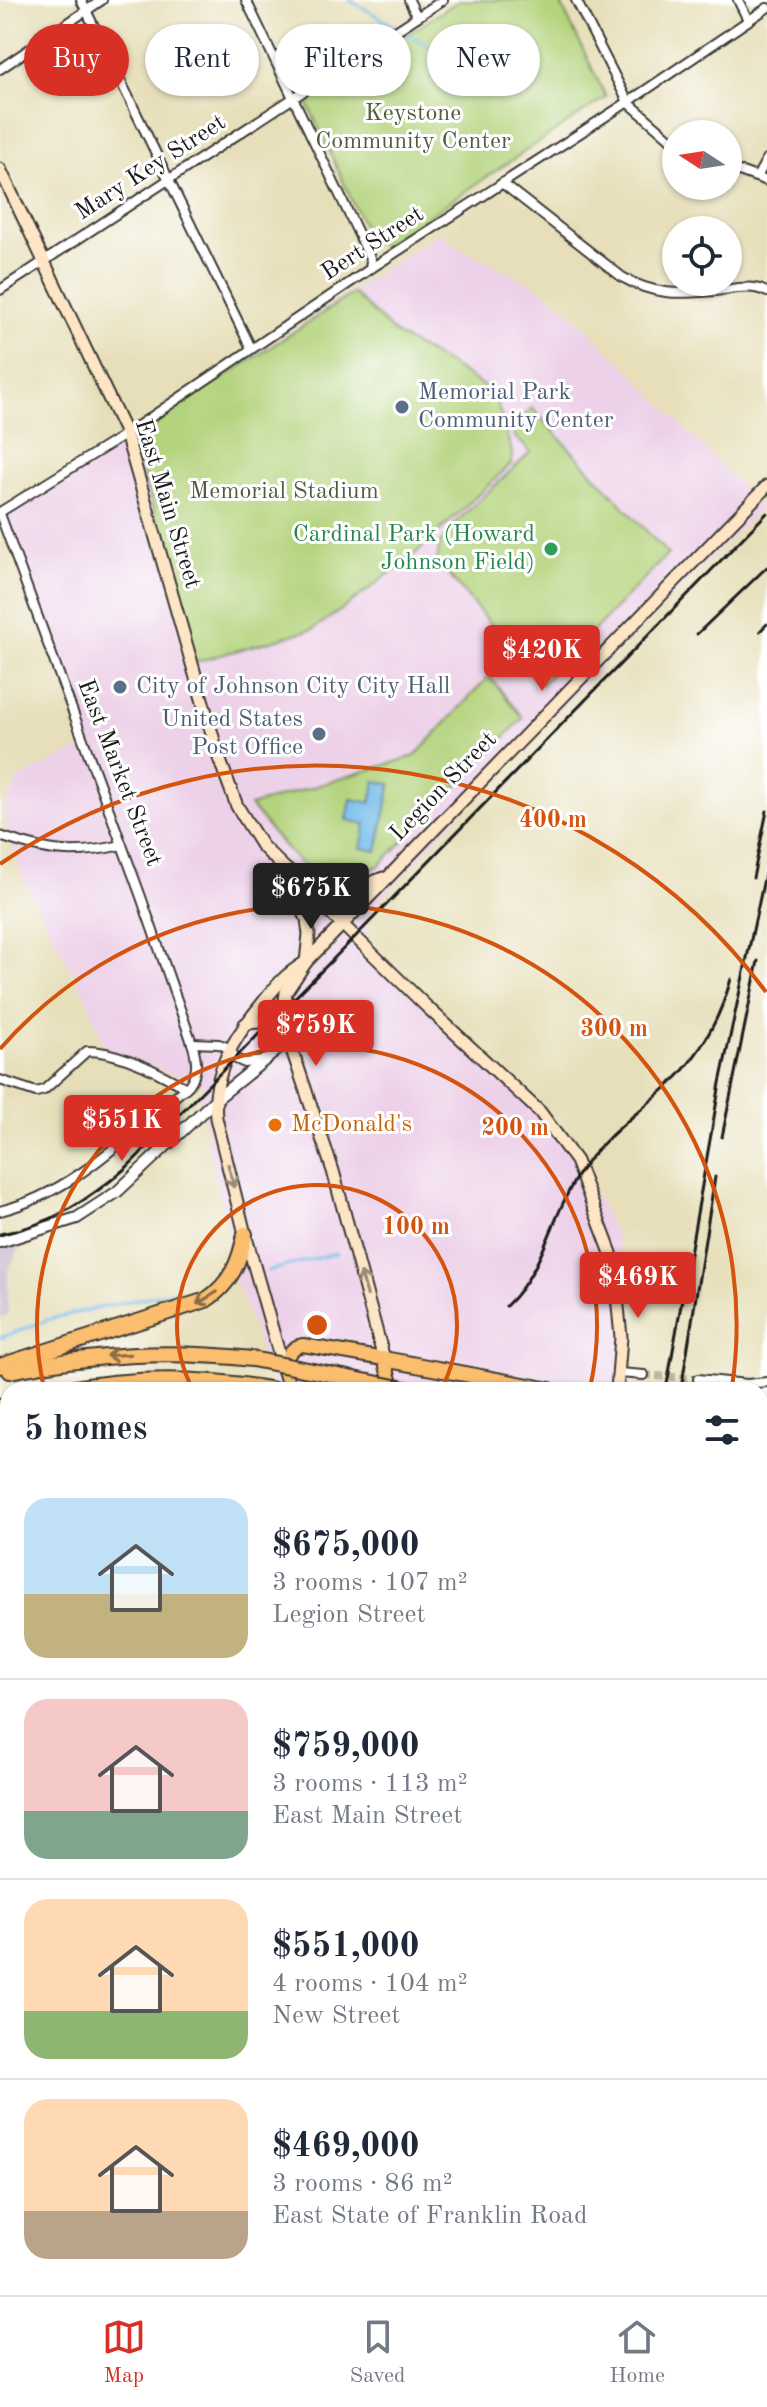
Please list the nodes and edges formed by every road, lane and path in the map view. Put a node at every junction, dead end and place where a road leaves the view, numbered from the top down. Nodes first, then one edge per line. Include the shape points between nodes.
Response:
1 (81, 0) edge
2 (102, 0) edge
3 (246, 0) edge
4 (409, 0) edge
5 (443, 0) edge
6 (576, 0) edge
7 (738, 0) edge
8 (767, 8) edge
9 (86, 11) junction
10 (417, 17) junction
11 (748, 20) junction
12 (0, 69) edge
13 (294, 98) junction
14 (628, 102) junction
15 (662, 132) edge
16 (767, 159) edge
17 (0, 169) edge
18 (742, 172) edge
19 (757, 177) junction
20 (169, 180) junction
21 (767, 181) edge
22 (502, 183) junction
23 (45, 261) junction
24 (370, 269) junction
25 (0, 290) edge
26 (767, 292) edge
27 (251, 348) junction
28 (126, 434) junction
29 (767, 486) edge
30 (0, 513) edge
31 (0, 836) edge
32 (122, 845) junction
33 (283, 868) junction
34 (388, 876) junction
35 (341, 924) junction
36 (306, 962) junction
37 (245, 1024) junction
38 (287, 1035) junction
39 (193, 1046) junction
40 (229, 1048) junction
41 (264, 1061) junction
42 (0, 1080) edge
43 (186, 1088) junction
44 (215, 1100) junction
45 (0, 1211) edge
46 (245, 1234) junction
47 (0, 1242) edge
48 (384, 1359) junction
49 (0, 1366) edge
50 (283, 1367) junction
51 (0, 1373) edge
52 (619, 1373) junction
53 (644, 1375) tunnel mouth
54 (698, 1379) tunnel mouth
55 (130, 1382) edge
56 (197, 1382) edge
57 (288, 1382) edge
58 (369, 1382) edge
59 (391, 1382) edge
60 (507, 1382) edge
61 (618, 1382) edge
62 (727, 1382) edge

1 - 9 street
2 - 9 street
3 - 13 street
4 - 10 street
5 - 10 street, Mary Key Street
6 - 14 street
7 - 11 street
8 - 11 street, Bert Street
9 - 12 street
9 - 20 street
10 - 13 street, Mary Key Street
11 - 14 street, Bert Street
13 - 20 street, Mary Key Street
13 - 24 street via 371,260
14 - 15 street
14 - 22 street, Bert Street
16 - 19 street
17 - 23 main road, East Main Street
18 - 19 street
19 - 21 street
20 - 23 street, Mary Key Street
20 - 27 street
22 - 24 street, Bert Street
22 - 26 street via 639,286 673,294 738,288
23 - 25 street, Mary Key Street
23 - 28 main road, East Main Street
24 - 27 street, Bert Street
27 - 28 street, Bert Street
28 - 30 street, Bert Street
28 - 33 main road, East Main Street via 219,758 252,833
29 - 34 main road, Legion Street
30 - 32 street, East Market Street
31 - 32 street via 61,852
32 - 39 street, East Market Street
33 - 34 main road via 337,891
33 - 35 main road, East Main Street
33 - 36 main road via 309,926
34 - 35 main road, Legion Street
35 - 36 main road, Legion Street
35 - 52 main road, East Main Street via 540,1112 576,1161 611,1253 621,1324
36 - 37 main road, Legion Street via 285,975
36 - 38 main road via 286,992
37 - 38 main road via 270,1022
37 - 40 main road, Legion Street
38 - 41 street
48 -> 38 main road via 333,1171
39 - 40 street
39 - 43 street via 195,1077
40 - 41 street via 245,1063
40 - 44 main road, Legion Street
41 - 44 street
42 - 43 street via 44,1090 87,1051 99,1051
43 - 45 street via 79,1175
44 -> 46 main road
44 - 47 street via 117,1192 77,1218
46 -> 49 highway via 233,1273 206,1300
46 - 50 main road
48 - 50 main road via 303,1345 294,1347
48 - 59 main road
48 - 60 highway
50 - 57 main road
58 -> 51 highway, bridge via 252,1359 167,1353
52 - 53 street
52 - 61 main road, East Main Street
54 - 62 street
55 - 56 highway

